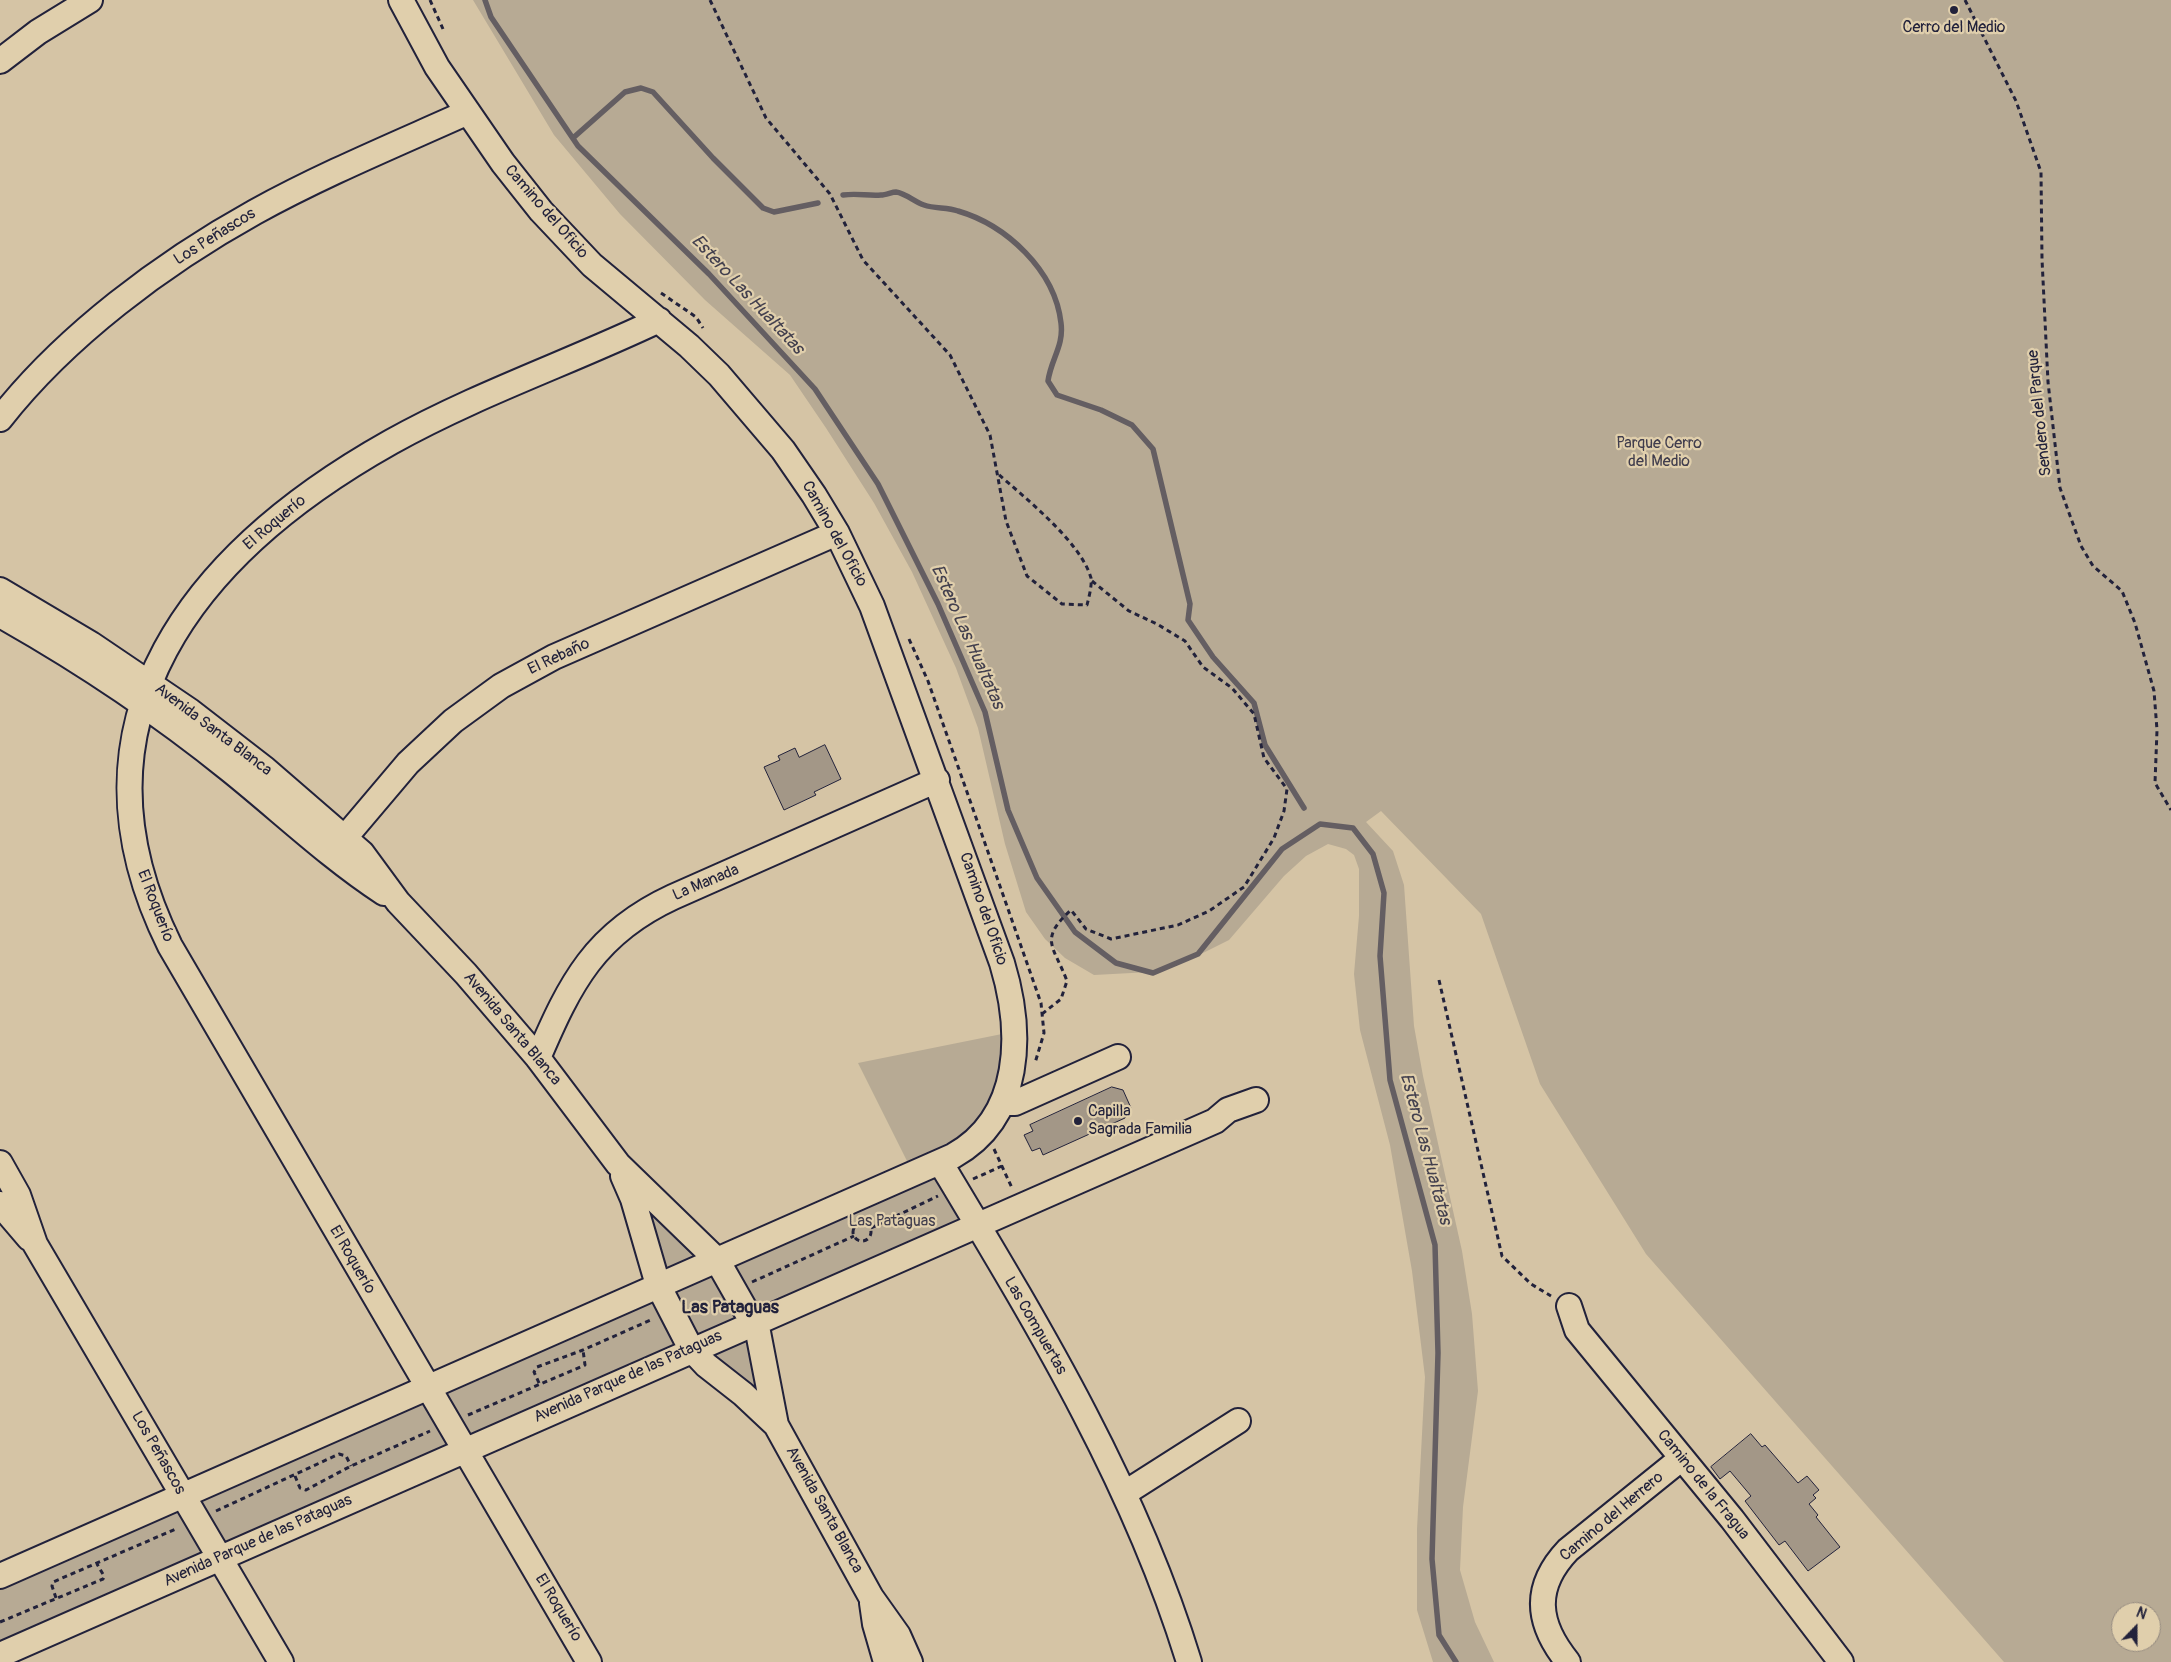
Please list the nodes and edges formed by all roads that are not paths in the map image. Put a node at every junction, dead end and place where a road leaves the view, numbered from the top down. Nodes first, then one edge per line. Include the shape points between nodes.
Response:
1 (90, 0) edge
2 (401, 0) edge
3 (0, 61) edge
4 (468, 112) junction
5 (659, 320) junction
6 (0, 419) edge
7 (837, 534) junction
8 (0, 590) edge
9 (0, 615) edge
10 (146, 694) junction
11 (937, 780) junction
12 (338, 845) junction
13 (1118, 1057) dead end
14 (538, 1058) junction
15 (1256, 1100) dead end
16 (1013, 1101) junction
17 (940, 1162) junction
18 (0, 1163) edge
19 (618, 1164) junction
20 (0, 1204) edge
21 (977, 1224) junction
22 (35, 1244) junction
23 (717, 1260) junction
24 (658, 1285) junction
25 (1569, 1306) road end
26 (754, 1322) junction
27 (691, 1350) junction
28 (427, 1388) junction
29 (1238, 1421) dead end
30 (776, 1425) junction
31 (464, 1450) junction
32 (1682, 1458) junction
33 (1125, 1493) junction
34 (182, 1496) junction
35 (219, 1558) junction
36 (0, 1576) edge
37 (871, 1597) junction
38 (0, 1654) edge
39 (281, 1662) edge
40 (589, 1662) edge
41 (886, 1662) edge
42 (910, 1662) edge
43 (1189, 1662) edge
44 (1568, 1662) edge
45 (1841, 1662) edge

1 - 3 street via 38,32
2 - 4 street, Camino del Oficio via 432,60
4 - 5 street, Camino del Oficio via 521,187 561,234 592,265
4 - 6 street, Los Peñascos via 299,189 203,243 100,319 33,382
5 - 7 street, Camino del Oficio via 719,375 763,424 799,472
5 - 10 street, El Roquerío via 434,420 392,441 329,481 271,525 213,580 181,622
7 - 11 street, Camino del Oficio via 872,606
7 - 12 street, El Rebaño via 554,657 501,686 431,740
8 - 10 street, Avenida Santa Blanca via 91,644
9 - 10 street, Avenida Santa Blanca via 81,664
10 - 12 street, Avenida Santa Blanca via 228,769
10 - 28 street, El Roquerío via 131,766 131,813 138,863 159,924
11 - 14 street, La Manada via 666,900 635,918 607,941 583,968 567,994
11 - 16 street, Camino del Oficio via 1002,964 1012,1002
12 - 14 street, Avenida Santa Blanca via 466,974
13 - 16 street
14 - 19 street, Avenida Santa Blanca
15 - 21 street, Avenida Parque de las Pataguas via 1228,1110 1215,1121
16 - 17 street, Camino del Oficio via 983,1134 962,1151
17 - 21 street, Las Compuertas
17 - 23 street
18 - 22 street, Los Peñascos via 18,1195
19 - 23 street, Avenida Santa Blanca
19 - 24 street, Avenida Santa Blanca via 633,1200
20 - 22 street, Los Peñascos
21 - 26 street, Avenida Parque de las Pataguas
21 - 33 street, Las Compuertas via 1085,1412
22 - 34 street, Los Peñascos
23 - 24 street
23 - 26 street, Avenida Santa Blanca
24 - 27 street, Avenida Santa Blanca
24 - 28 street
25 - 32 street, Camino de la Fragua via 1576,1330
26 - 27 street, Avenida Parque de las Pataguas
26 - 30 street, Avenida Santa Blanca
27 - 30 street, Avenida Santa Blanca
27 - 31 street, Avenida Parque de las Pataguas
28 - 31 street, El Roquerío
28 - 34 street
29 - 33 street
30 - 37 street, Avenida Santa Blanca
31 - 35 street, Avenida Parque de las Pataguas
31 - 40 street, El Roquerío
32 - 44 street, Camino del Herrero via 1568,1550 1553,1568 1544,1590 1543,1616 1551,1640
32 - 45 street, Camino de la Fragua
33 - 43 street, Las Compuertas
34 - 35 street, Los Peñascos
34 - 36 street
35 - 38 street, Avenida Parque de las Pataguas
35 - 39 street, Los Peñascos
37 - 41 street, Avenida Santa Blanca
37 - 42 street, Avenida Santa Blanca via 898,1635

